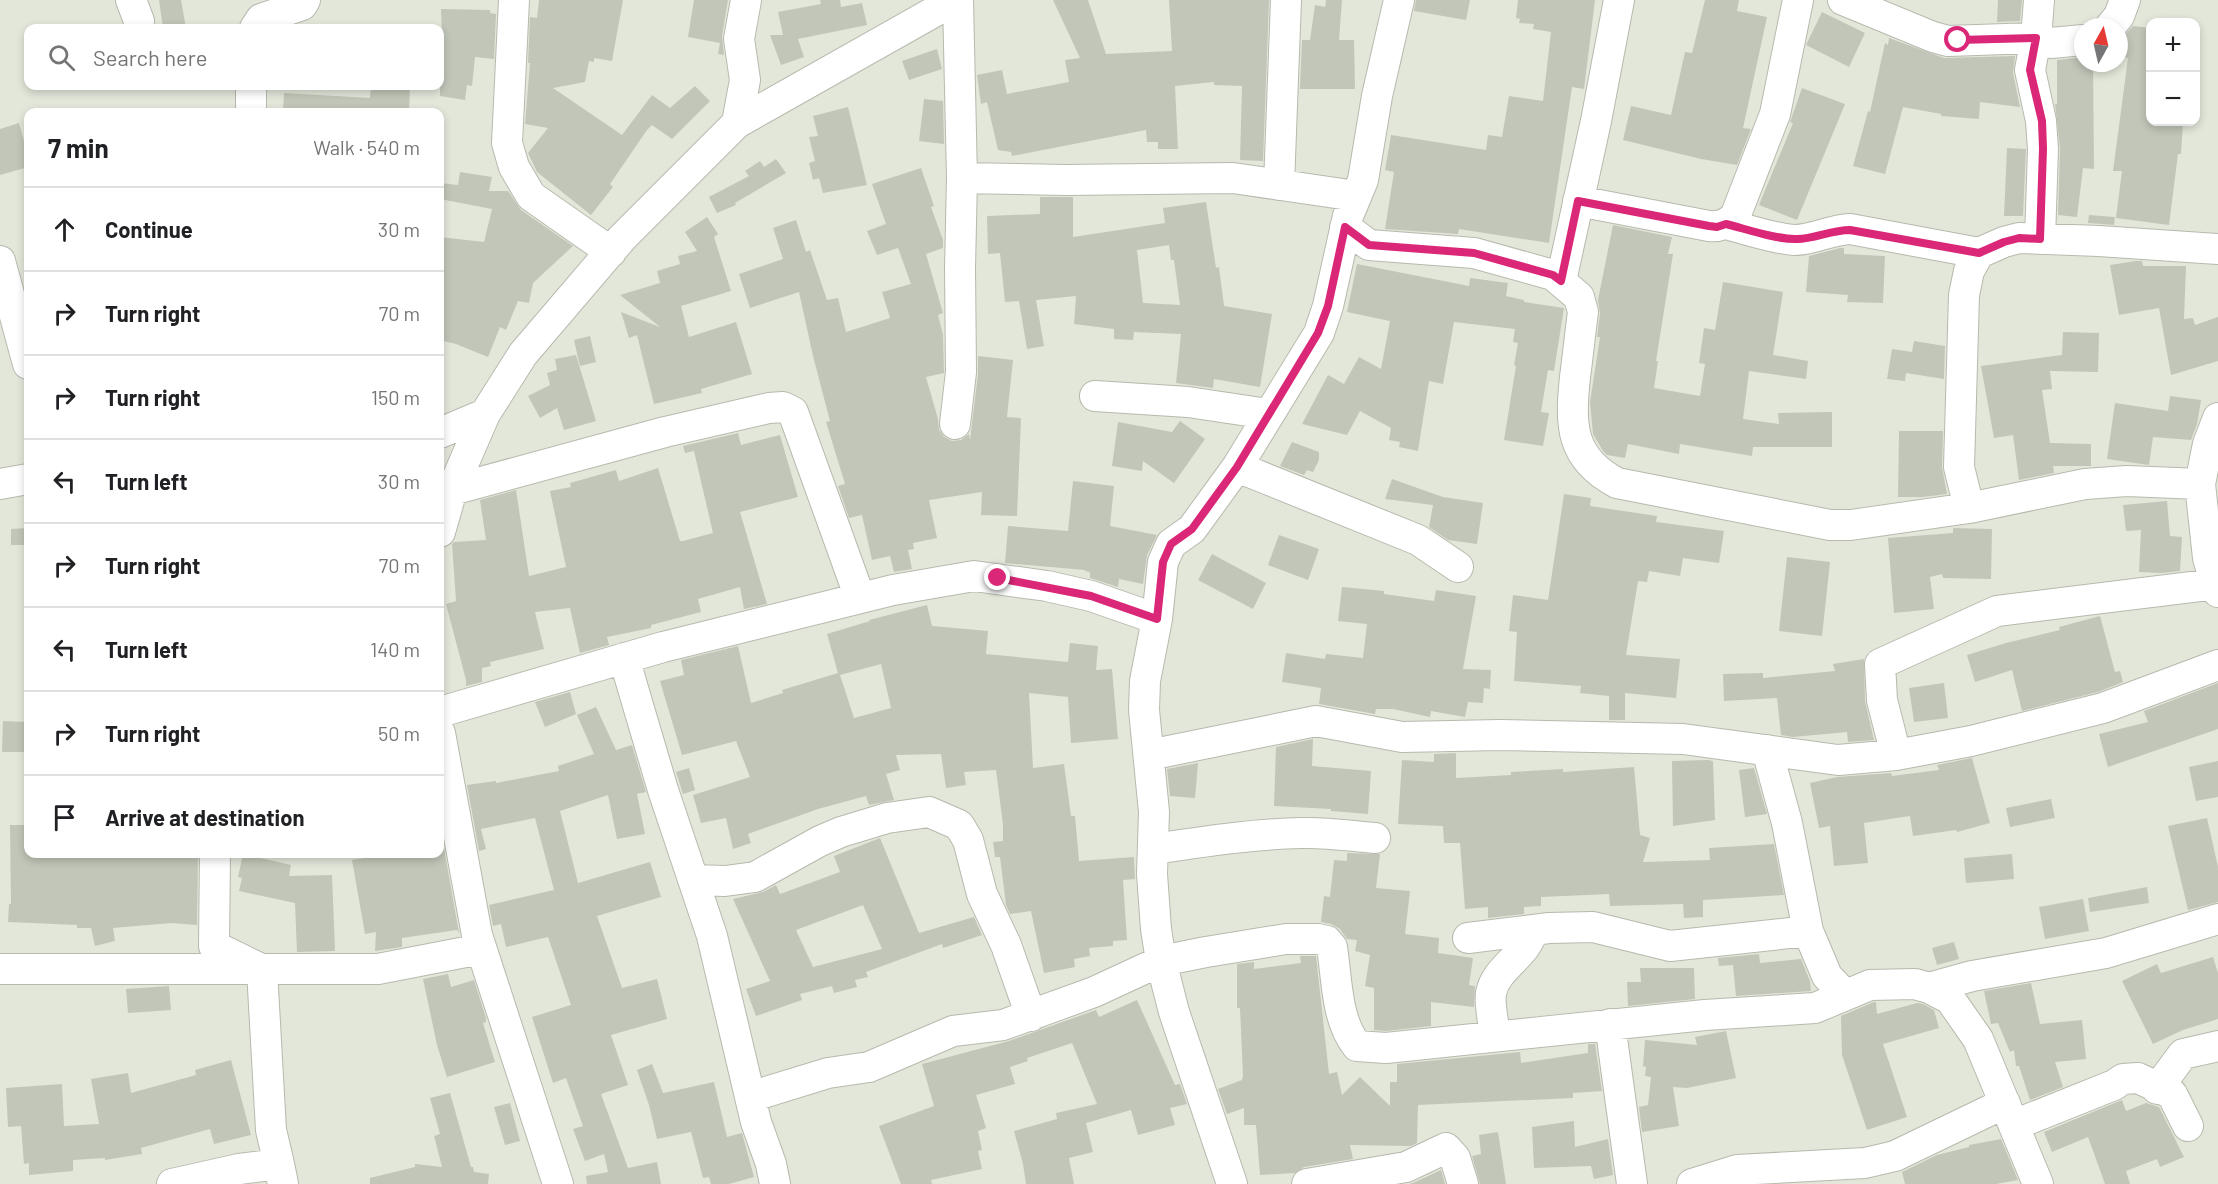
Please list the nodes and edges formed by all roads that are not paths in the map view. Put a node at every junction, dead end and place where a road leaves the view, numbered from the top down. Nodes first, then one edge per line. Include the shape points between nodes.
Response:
1 (305, 0) edge
2 (514, 0) edge
3 (746, 0) edge
4 (956, 0) edge
5 (1286, 0) edge
6 (1399, 0) edge
7 (1618, 0) edge
8 (1798, 0) edge
9 (1843, 0) edge
10 (2039, 0) edge
11 (2125, 0) edge
12 (2117, 18) edge
13 (258, 24) edge
14 (2036, 38) junction
15 (2074, 41) edge
16 (251, 90) edge
17 (251, 108) edge
18 (737, 123) junction
19 (962, 178) junction
20 (1279, 184) junction
21 (1356, 196) junction
22 (1578, 201) junction
23 (1726, 224) junction
24 (1345, 227) junction
25 (2040, 239) junction
26 (2218, 249) edge
27 (611, 252) junction
28 (1979, 253) junction
29 (0, 261) edge
30 (1561, 281) junction
31 (24, 349) edge
32 (1095, 396) dead end
33 (485, 414) junction
34 (1268, 414) junction
35 (2218, 418) edge
36 (955, 424) dead end
37 (444, 431) edge
38 (1237, 467) junction
39 (24, 480) edge
40 (0, 484) edge
41 (2200, 484) junction
42 (452, 490) junction
43 (1969, 508) junction
44 (444, 518) edge
45 (1458, 567) dead end
46 (2217, 588) edge
47 (860, 598) junction
48 (1157, 619) junction
49 (624, 658) junction
50 (2218, 665) edge
51 (444, 711) edge
52 (1767, 750) junction
53 (444, 754) edge
54 (1896, 754) junction
55 (1149, 755) junction
56 (1375, 838) dead end
57 (1153, 849) junction
58 (215, 858) edge
59 (693, 880) junction
60 (2218, 919) edge
61 (1533, 930) junction
62 (1808, 931) junction
63 (1468, 938) dead end
64 (481, 949) junction
65 (1161, 961) junction
66 (0, 969) edge
67 (262, 970) junction
68 (1929, 988) junction
69 (1845, 996) junction
70 (1031, 1016) junction
71 (1610, 1024) junction
72 (1496, 1036) junction
73 (2218, 1046) edge
74 (2157, 1089) junction
75 (750, 1097) junction
76 (2009, 1114) junction
77 (2188, 1126) dead end
78 (281, 1174) edge
79 (1867, 1174) edge
80 (172, 1184) edge
81 (558, 1184) edge
82 (776, 1184) edge
83 (1232, 1184) edge
84 (1307, 1184) edge
85 (1463, 1184) edge
86 (1632, 1184) edge
87 (1692, 1184) edge
88 (2038, 1184) edge

1 - 13 street via 302,5 261,19
2 - 27 street via 507,143 514,167 531,196
3 - 18 street via 739,39 745,80
4 - 18 street
4 - 19 street
5 - 20 street
6 - 21 street via 1363,180
7 - 22 street
8 - 23 street via 1775,114 1735,217
9 - 14 street via 1948,41
10 - 14 street
11 - 12 street
14 - 15 street via 2051,43
14 - 25 street via 2030,70 2042,121
16 - 17 street
18 - 27 street
19 - 20 street via 1233,178
19 - 36 street via 961,372
20 - 21 street
21 - 24 street
22 - 23 street via 1709,226
22 - 30 street
23 - 28 street via 1794,240 1850,230
24 - 30 street via 1369,245 1474,253 1553,275
24 - 34 street via 1328,306 1318,333
25 - 26 street
25 - 28 street via 2019,238
27 - 33 street via 523,354
28 - 43 street via 1969,271 1964,295 1959,467
29 - 31 street
30 - 43 street via 1579,297 1583,312 1572,405 1575,438 1590,465 1605,477 1617,483 1830,525
32 - 34 street via 1188,402
33 - 37 street
33 - 42 street
34 - 38 street
35 - 41 street
38 - 45 street via 1418,540
38 - 48 street via 1192,529 1171,544 1163,562
39 - 40 street
41 - 43 street via 2085,484
41 - 46 street via 2208,558
42 - 44 street
42 - 47 street via 664,432 769,408 789,408
46 - 54 street via 1997,611 1880,664 1882,700
47 - 48 street via 974,576 1091,596
47 - 49 street
48 - 55 street via 1145,681
49 - 51 street
49 - 59 street
50 - 54 street via 2103,708 1971,741
52 - 54 street via 1838,760
52 - 55 street via 1683,739 1402,737 1317,721
52 - 62 street
53 - 64 street
55 - 57 street
56 - 57 street via 1298,833
57 - 65 street
58 - 67 street via 214,946
59 - 70 street via 755,877 841,832 887,818 929,812 959,825 968,840 982,894 1006,945
59 - 75 street via 712,936
60 - 68 street via 2106,953 1972,976
61 - 62 street via 1593,927 1670,946
61 - 63 street
61 - 72 street via 1518,958 1494,983 1491,995
62 - 69 street via 1827,976
64 - 67 street via 378,969
64 - 81 street
65 - 70 street
65 - 72 street via 1286,939 1327,941 1332,947 1342,1018 1357,1046 1386,1048
65 - 83 street via 1174,1012
66 - 67 street
67 - 78 street via 271,1130
68 - 69 street via 1915,984 1870,985
68 - 76 street via 1950,999 1978,1039
69 - 71 street via 1815,1008
70 - 75 street via 1003,1025 953,1031 869,1067 828,1073
71 - 72 street
71 - 86 street
73 - 74 street via 2183,1054
74 - 76 street via 2138,1078 2123,1079 2114,1086
74 - 77 street via 2172,1094
75 - 82 street
76 - 79 street via 1921,1142
76 - 88 street
78 - 80 street via 239,1169
79 - 87 street via 1737,1170
84 - 85 street via 1406,1167 1446,1149 1455,1158

